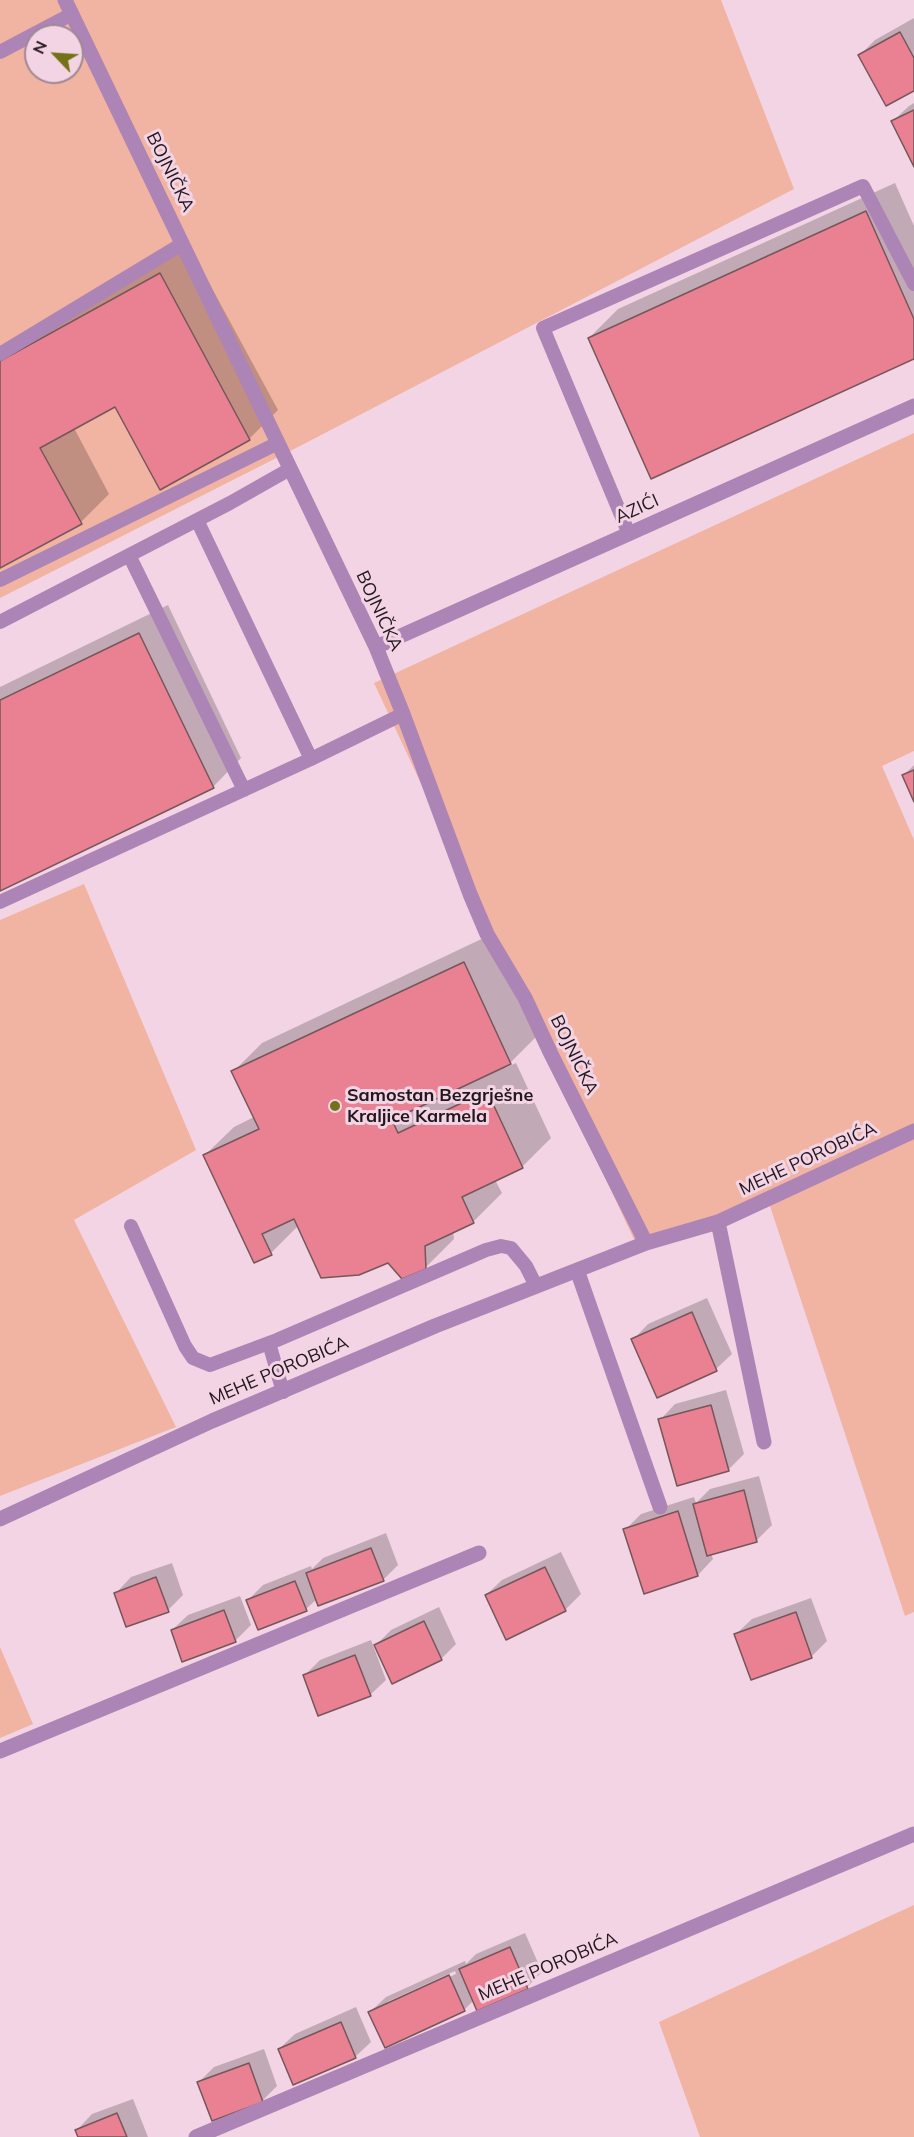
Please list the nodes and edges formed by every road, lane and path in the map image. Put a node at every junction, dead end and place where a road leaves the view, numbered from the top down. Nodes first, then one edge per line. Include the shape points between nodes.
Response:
1 (65, 0) edge
2 (72, 14) junction
3 (0, 52) edge
4 (182, 244) junction
5 (914, 285) edge
6 (0, 354) edge
7 (914, 406) edge
8 (278, 443) junction
9 (290, 469) junction
10 (197, 520) junction
11 (629, 534) junction
12 (129, 555) junction
13 (0, 580) edge
14 (0, 622) edge
15 (376, 647) junction
16 (403, 714) junction
17 (311, 759) junction
18 (244, 790) junction
19 (0, 902) edge
20 (914, 1131) edge
21 (718, 1222) junction
22 (131, 1226) dead end
23 (646, 1243) junction
24 (577, 1270) junction
25 (536, 1286) junction
26 (269, 1343) junction
27 (283, 1392) junction
28 (764, 1442) dead end
29 (660, 1507) dead end
30 (0, 1519) edge
31 (479, 1553) dead end
32 (0, 1750) edge
33 (914, 1834) edge
34 (196, 2137) edge

1 - 2 street, BOJNIČKA
2 - 3 lane
2 - 4 street, BOJNIČKA
4 - 6 lane
4 - 8 street, BOJNIČKA
5 - 11 lane via 863,186 543,328
7 - 11 street, AZIĆI
8 - 9 street, BOJNIČKA
8 - 13 lane
9 - 10 lane
9 - 15 street, BOJNIČKA
10 - 12 lane
10 - 17 lane
11 - 15 street, AZIĆI
12 - 14 lane
12 - 18 lane
15 - 16 street, BOJNIČKA
16 - 17 lane
16 - 23 street, BOJNIČKA via 487,934 525,998
17 - 18 lane
18 - 19 lane
20 - 21 street, MEHE POROBIĆA
21 - 23 street, MEHE POROBIĆA
21 - 28 street
22 - 26 lane via 193,1358 210,1365
23 - 24 street, MEHE POROBIĆA
24 - 25 street, MEHE POROBIĆA
24 - 29 street
25 - 26 lane via 511,1248 501,1246
25 - 27 street, MEHE POROBIĆA
26 - 27 lane
27 - 30 street, MEHE POROBIĆA via 212,1420
31 - 32 street
33 - 34 street, MEHE POROBIĆA

